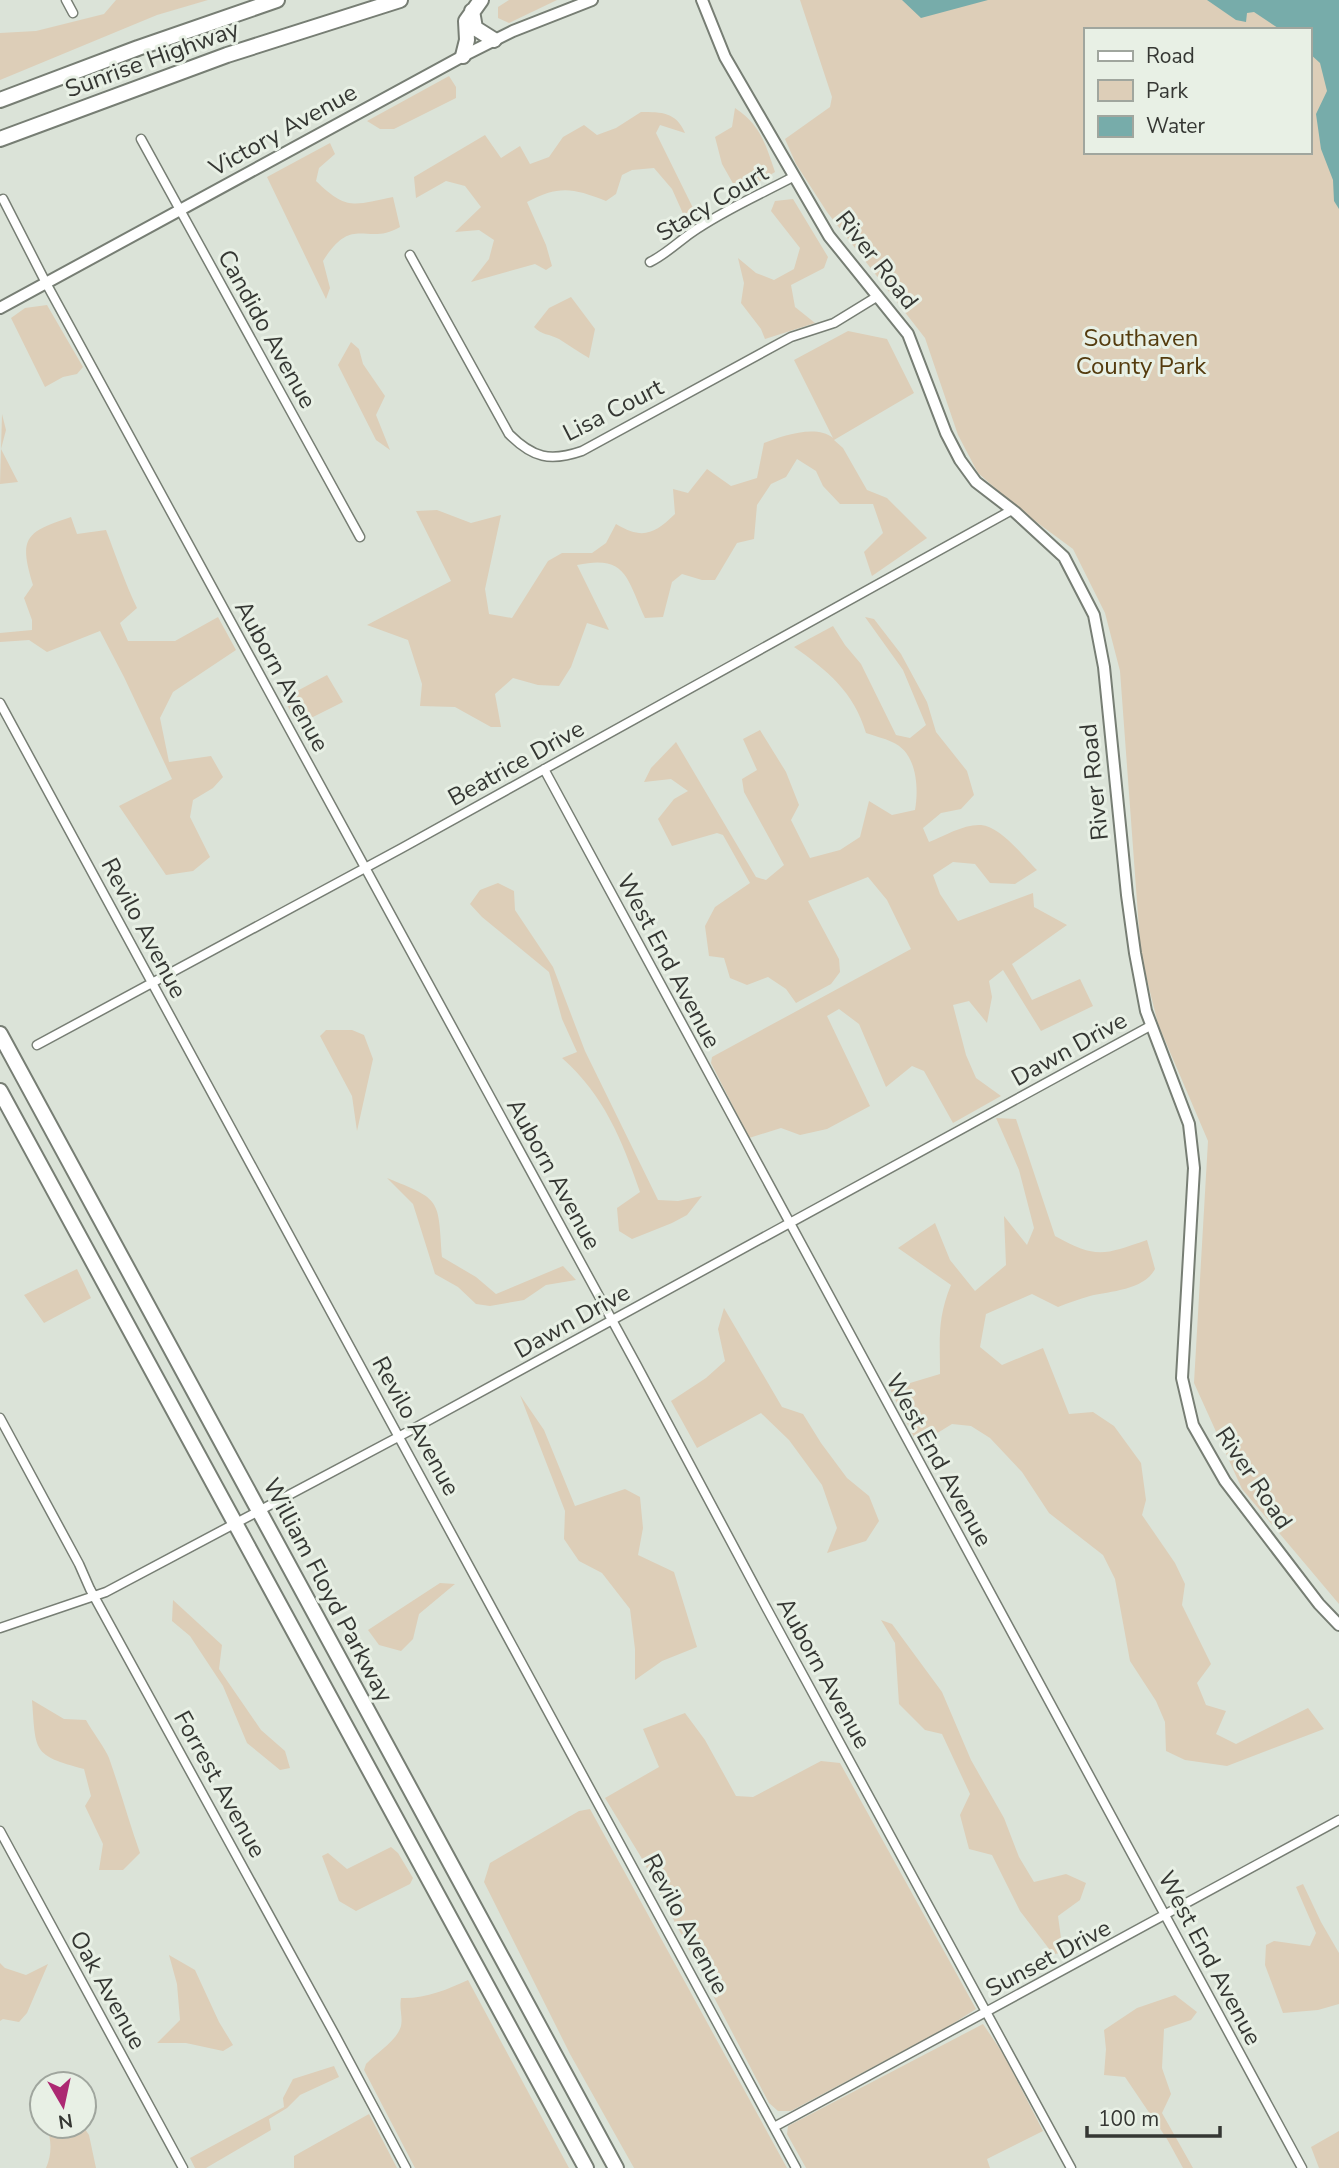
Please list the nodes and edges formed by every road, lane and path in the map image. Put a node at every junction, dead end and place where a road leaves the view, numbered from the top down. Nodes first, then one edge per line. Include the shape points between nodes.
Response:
1 (66, 0) edge
2 (277, 0) edge
3 (400, 0) edge
4 (592, 0) edge
5 (702, 0) edge
6 (477, 5) edge
7 (73, 13) dead end
8 (494, 40) junction
9 (463, 56) junction
10 (0, 100) edge
11 (0, 139) edge
12 (141, 139) dead end
13 (793, 177) junction
14 (3, 199) dead end
15 (179, 211) junction
16 (410, 255) dead end
17 (650, 262) dead end
18 (46, 283) junction
19 (878, 296) junction
20 (0, 308) edge
21 (1012, 510) junction
22 (360, 537) dead end
23 (0, 703) edge
24 (544, 769) junction
25 (366, 867) junction
26 (152, 984) junction
27 (1152, 1025) junction
28 (0, 1034) edge
29 (37, 1045) dead end
30 (0, 1091) edge
31 (790, 1224) junction
32 (612, 1321) junction
33 (0, 1418) edge
34 (400, 1436) junction
35 (259, 1510) junction
36 (235, 1523) junction
37 (96, 1597) junction
38 (1339, 1625) edge
39 (0, 1628) edge
40 (1339, 1820) edge
41 (0, 1831) edge
42 (1165, 1916) junction
43 (988, 2012) junction
44 (774, 2127) junction
45 (183, 2168) edge
46 (406, 2168) edge
47 (586, 2168) edge
48 (616, 2168) edge
49 (796, 2168) edge
50 (1071, 2168) edge
51 (1302, 2168) edge

1 - 7 street
2 - 10 highway, Sunrise Highway
3 - 11 highway, Sunrise Highway via 215,59
4 - 8 street, Victory Avenue
5 - 13 street, River Road via 725,57
6 - 8 highway via 475,28
6 - 9 highway via 465,26
8 - 9 street, Victory Avenue
9 - 15 street, Victory Avenue
12 - 15 street, Candido Avenue
13 - 17 street, Stacy Court via 720,215
13 - 19 street, River Road via 829,236
14 - 18 street, Auborn Avenue
15 - 18 street, Victory Avenue
15 - 22 street, Candido Avenue
16 - 19 street, Lisa Court via 509,434 532,453 547,458 582,451 791,337 834,323
18 - 20 street, Victory Avenue
18 - 25 street, Auborn Avenue
19 - 21 street, River Road via 908,334 960,460 976,482
21 - 24 street, Beatrice Drive
21 - 27 street, River Road via 1064,557 1094,615 1104,667 1133,941
23 - 26 street, Revilo Avenue
24 - 25 street, Beatrice Drive
24 - 31 street, West End Avenue
25 - 26 street, Beatrice Drive
25 - 32 street, Auborn Avenue
26 - 29 street, Beatrice Drive
26 - 34 street, Revilo Avenue
27 - 31 street, Dawn Drive
27 - 38 street, River Road via 1189,1124 1194,1168 1182,1378 1193,1425 1225,1481
28 - 35 highway, William Floyd Parkway
30 - 36 highway, William Floyd Parkway
31 - 32 street, Dawn Drive
31 - 42 street, West End Avenue
32 - 34 street, Dawn Drive
32 - 43 street, Auborn Avenue
33 - 37 street, Forrest Avenue
34 - 35 street, Dawn Drive
34 - 44 street, Revilo Avenue
35 - 36 street, Dawn Drive
35 - 48 highway, William Floyd Parkway
36 - 37 street, Dawn Drive
36 - 47 highway, William Floyd Parkway
37 - 39 street, Dawn Drive
37 - 46 street, Forrest Avenue
40 - 42 street, Sunset Drive
41 - 45 street, Oak Avenue
42 - 43 street, Sunset Drive
42 - 51 street, West End Avenue
43 - 44 street, Sunset Drive
43 - 50 street, Auborn Avenue
44 - 49 street, Revilo Avenue

